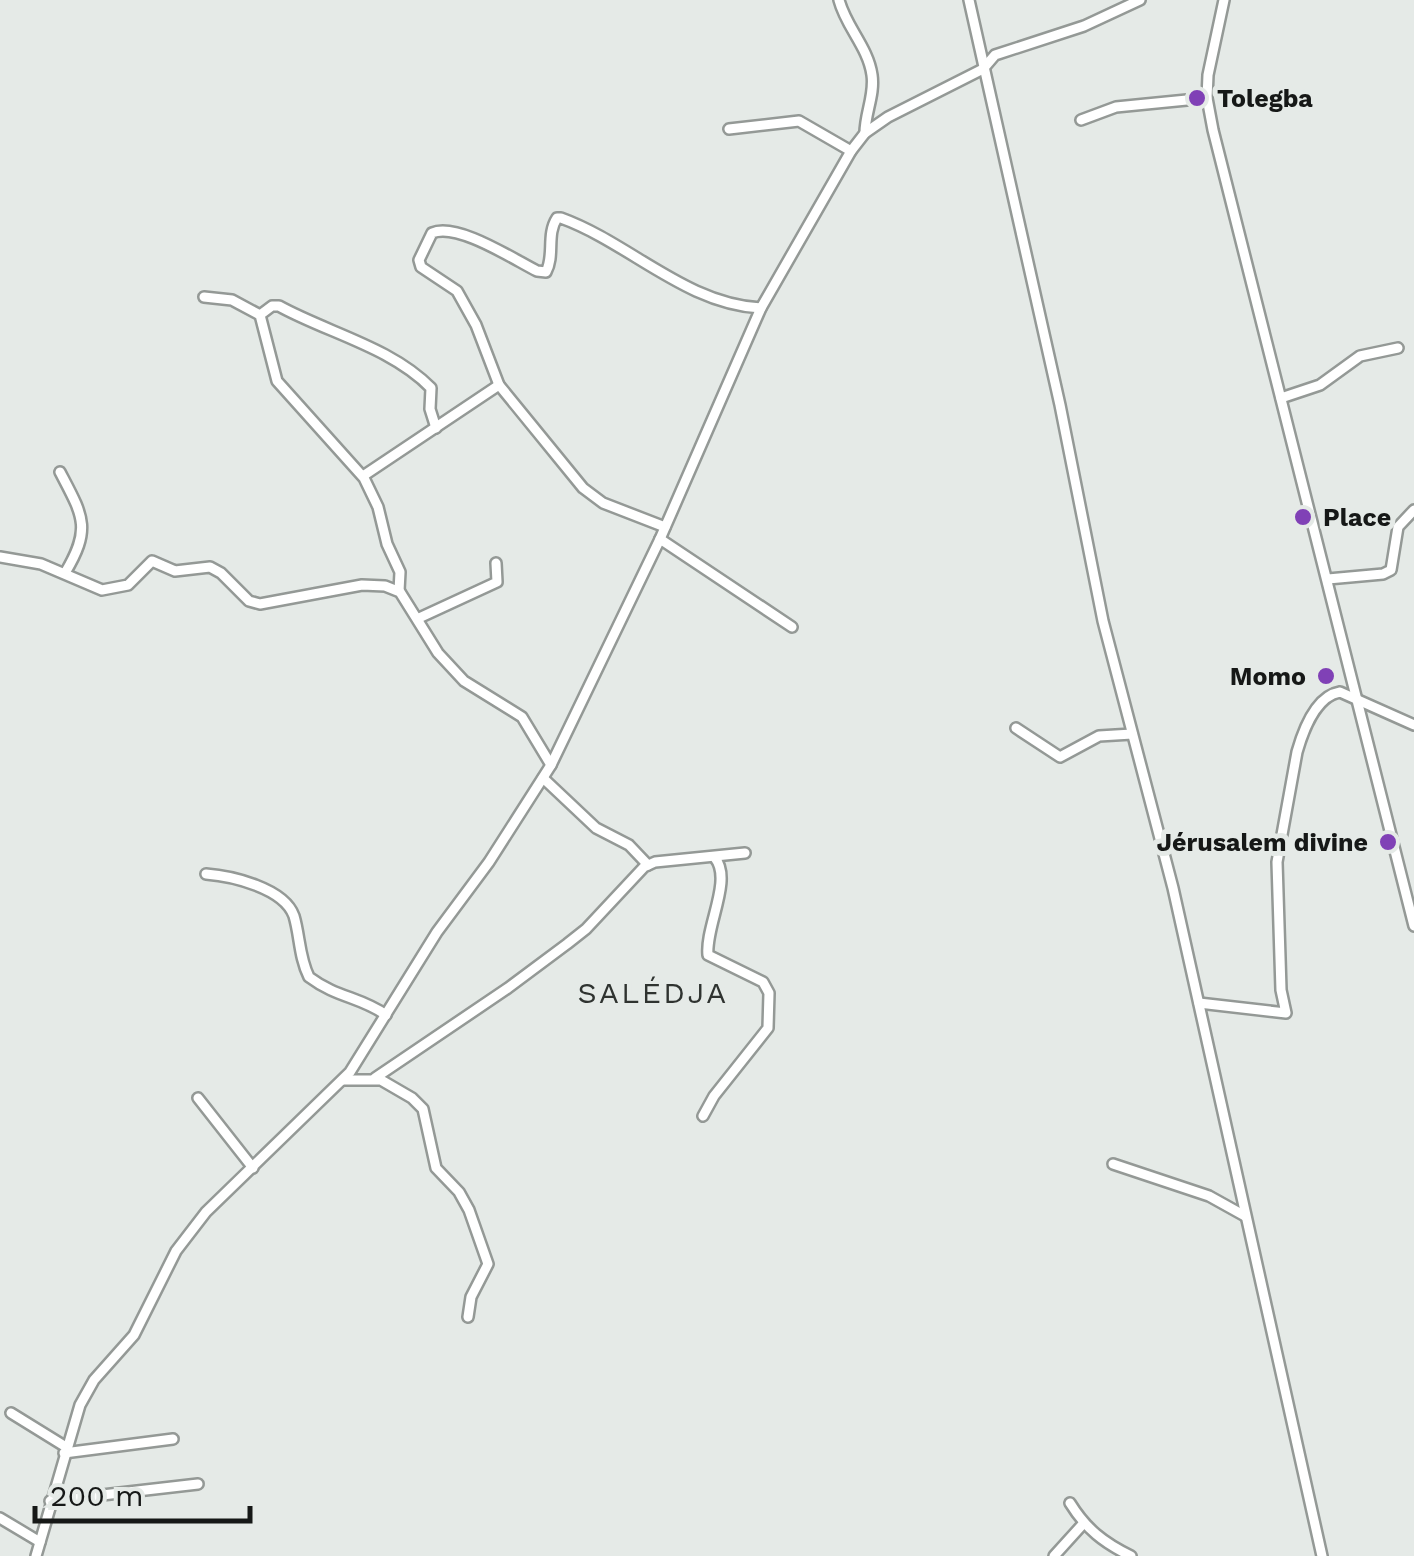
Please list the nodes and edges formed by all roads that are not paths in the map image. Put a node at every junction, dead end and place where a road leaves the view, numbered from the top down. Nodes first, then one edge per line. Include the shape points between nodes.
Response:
1 (839, 0) edge
2 (968, 0) edge
3 (1140, 0) edge
4 (1224, 0) edge
5 (983, 69) junction
6 (1207, 98) junction
7 (1082, 120) dead end
8 (729, 130) dead end
9 (865, 132) junction
10 (851, 151) junction
11 (204, 296) dead end
12 (761, 308) junction
13 (260, 315) junction
14 (1398, 348) dead end
15 (499, 385) junction
16 (1281, 398) junction
17 (436, 428) junction
18 (60, 472) dead end
19 (363, 476) junction
20 (1414, 510) edge
21 (664, 527) junction
22 (660, 539) junction
23 (0, 557) edge
24 (496, 563) dead end
25 (65, 573) junction
26 (1328, 579) junction
27 (399, 591) junction
28 (419, 618) junction
29 (792, 627) dead end
30 (1355, 698) junction
31 (1414, 725) edge
32 (1016, 728) dead end
33 (1132, 734) junction
34 (551, 765) junction
35 (543, 778) junction
36 (745, 852) dead end
37 (715, 858) junction
38 (648, 864) junction
39 (206, 874) dead end
40 (1414, 926) edge
41 (1199, 1003) junction
42 (386, 1015) junction
43 (375, 1078) junction
44 (343, 1080) junction
45 (198, 1098) dead end
46 (703, 1116) dead end
47 (1114, 1164) dead end
48 (254, 1168) junction
49 (1245, 1216) junction
50 (468, 1317) dead end
51 (11, 1413) dead end
52 (174, 1439) dead end
53 (65, 1450) junction
54 (198, 1484) dead end
55 (50, 1501) junction
56 (1070, 1503) dead end
57 (0, 1518) edge
58 (1083, 1524) junction
59 (40, 1542) junction
60 (36, 1556) edge
61 (1054, 1556) edge
62 (1131, 1556) edge
63 (1322, 1556) edge

1 - 9 street via 869,62
2 - 5 street
3 - 5 street via 995,55
4 - 6 street
5 - 9 street
5 - 33 street
6 - 7 street via 1116,107
6 - 16 street
8 - 10 street via 798,120
9 - 10 street
10 - 12 street
11 - 13 street via 240,302
12 - 15 street via 703,295 561,218 552,228 550,265 543,273 454,232 434,231 419,265 458,294
12 - 21 street
13 - 17 street via 279,306 402,365 431,388
13 - 19 street via 277,381
14 - 16 street via 1360,356 1320,385
15 - 17 street
15 - 21 street via 594,498
16 - 26 street
17 - 19 street
18 - 25 street via 84,525
19 - 27 street via 400,572
20 - 26 street via 1398,526 1391,570
21 - 22 street
22 - 29 street
22 - 34 street
23 - 25 street
24 - 28 street via 497,582
25 - 27 street via 111,590 132,582 152,561 175,571 210,567 260,604 362,585
26 - 30 street
27 - 28 street
28 - 34 street via 464,681 522,717
30 - 31 street
30 - 40 street
30 - 41 street via 1330,694 1297,752 1277,862 1286,1013
32 - 33 street via 1060,758 1099,736
33 - 41 street
34 - 35 street
35 - 38 street via 596,828
35 - 42 street
36 - 37 street
37 - 38 street
37 - 46 street via 722,879 708,955 764,982 770,1006 763,1037
38 - 43 street via 586,930
39 - 42 street via 239,877 284,901 309,976
41 - 49 street
42 - 44 street
43 - 44 street
43 - 50 street via 423,1110 436,1168 476,1228 488,1267
44 - 48 street
45 - 48 street
47 - 49 street via 1209,1196
48 - 53 street via 182,1243 134,1335 86,1392
49 - 63 street
51 - 53 street
52 - 53 street
53 - 55 street
54 - 55 street
55 - 59 street
56 - 58 street
57 - 59 street
58 - 61 street
58 - 62 street
59 - 60 street

